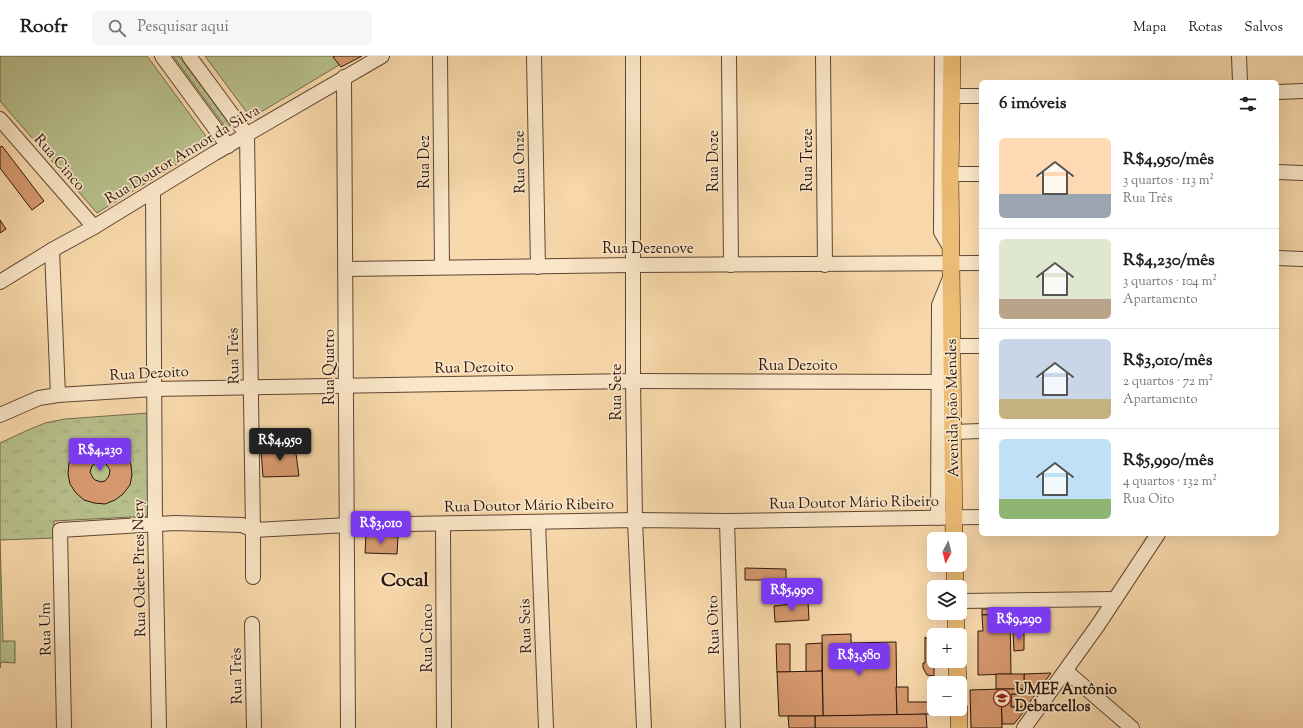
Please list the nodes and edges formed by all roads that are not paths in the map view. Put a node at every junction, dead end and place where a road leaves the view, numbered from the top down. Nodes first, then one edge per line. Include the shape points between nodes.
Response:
1 (162, 56) edge
2 (189, 56) edge
3 (382, 56) edge
4 (534, 56) edge
5 (632, 56) edge
6 (729, 56) edge
7 (823, 56) edge
8 (942, 56) edge
9 (952, 56) edge
10 (1239, 56) edge
11 (442, 57) edge
12 (344, 78) junction
13 (1240, 80) edge
14 (1303, 91) edge
15 (1279, 92) edge
16 (950, 96) junction
17 (979, 96) edge
18 (0, 119) edge
19 (247, 135) junction
20 (228, 146) junction
21 (1279, 172) edge
22 (1303, 173) edge
23 (950, 174) junction
24 (979, 174) edge
25 (153, 191) junction
26 (94, 227) junction
27 (52, 250) junction
28 (1279, 258) edge
29 (1303, 258) edge
30 (951, 263) junction
31 (979, 263) edge
32 (825, 264) junction
33 (634, 265) junction
34 (731, 265) junction
35 (538, 266) junction
36 (442, 267) junction
37 (346, 269) junction
38 (0, 282) edge
39 (952, 346) junction
40 (979, 346) edge
41 (633, 381) junction
42 (945, 382) junction
43 (251, 386) junction
44 (346, 386) junction
45 (154, 388) junction
46 (58, 395) junction
47 (0, 415) edge
48 (979, 431) edge
49 (952, 432) junction
50 (979, 517) edge
51 (946, 518) junction
52 (635, 520) junction
53 (727, 521) junction
54 (538, 522) junction
55 (155, 524) junction
56 (443, 524) junction
57 (348, 525) junction
58 (60, 530) joint
59 (253, 530) junction
60 (951, 532) edge
61 (1157, 536) edge
62 (253, 577) dead end
63 (1115, 600) junction
64 (967, 601) edge
65 (252, 624) dead end
66 (1066, 670) junction
67 (958, 716) edge
68 (64, 728) edge
69 (160, 728) edge
70 (254, 728) edge
71 (348, 728) edge
72 (444, 728) edge
73 (546, 728) edge
74 (644, 728) edge
75 (733, 728) edge
76 (959, 728) edge
77 (1024, 728) edge
78 (1132, 728) edge

1 - 20 street
2 - 19 street
3 - 12 street, Rua Doutor Annor da Silva
4 - 35 street, Rua Onze
5 - 33 street, Rua Sete
6 - 34 street, Rua Doze
7 - 32 street, Rua Treze
8 - 30 street, Avenida João Mendes via 941,232
9 - 16 main road, Avenida João Mendes
10 - 13 street
11 - 36 street, Rua Dez
12 - 19 street, Rua Doutor Annor da Silva
12 - 37 street, Rua Quatro
14 - 15 street
16 - 17 street
16 - 23 main road, Avenida João Mendes
18 - 26 street, Rua Cinco
19 - 20 street, Rua Doutor Annor da Silva
19 - 43 street, Rua Três
20 - 25 street, Rua Doutor Annor da Silva
21 - 22 street
23 - 24 street
23 - 30 main road, Avenida João Mendes
25 - 26 street, Rua Doutor Annor da Silva
25 - 45 street, Rua Odete Pires Nery
26 - 27 street, Rua Doutor Annor da Silva
27 - 38 street, Rua Doutor Annor da Silva
27 - 46 street
28 - 29 street
30 - 31 street, Rua Dezenove
30 - 32 street, Rua Dezenove
30 - 39 main road, Avenida João Mendes
30 - 42 street, Avenida João Mendes via 939,305
32 - 34 street, Rua Dezenove
33 - 34 street, Rua Dezenove
33 - 35 street, Rua Dezenove
33 - 41 street, Rua Sete
35 - 36 street, Rua Dezenove
36 - 37 street, Rua Dezenove
37 - 44 street, Rua Quatro
39 - 40 street
39 - 42 main road, Avenida João Mendes
41 - 42 street, Rua Dezoito
41 - 44 street, Rua Dezoito
41 - 52 street, Rua Sete
42 - 49 main road, Avenida João Mendes
42 - 51 street, Avenida João Mendes
43 - 44 street, Rua Dezoito
43 - 45 street, Rua Dezoito
43 - 59 street, Rua Três
44 - 57 street, Rua Quatro
45 - 46 street, Rua Dezoito
45 - 55 street, Rua Odete Pires Nery
46 - 47 street, Rua Dezoito via 39,398
48 - 49 street
49 - 51 main road, Avenida João Mendes
50 - 51 street, Rua Doutor Mário Ribeiro
51 - 53 street, Rua Doutor Mário Ribeiro
51 - 60 main road, Avenida João Mendes
52 - 53 street, Rua Doutor Mário Ribeiro
52 - 54 street, Rua Doutor Mário Ribeiro
52 - 74 street, Rua Sete
53 - 75 street, Rua Oito
54 - 56 street, Rua Doutor Mário Ribeiro
54 - 73 street, Rua Seis
55 - 58 street, Rua Doutor Mário Ribeiro
55 - 59 street, Rua Doutor Mário Ribeiro via 242,525
55 - 69 street, Rua Odete Pires Nery
56 - 57 street, Rua Doutor Mário Ribeiro
56 - 72 street, Rua Cinco
57 - 59 street, Rua Doutor Mário Ribeiro
57 - 71 street, Rua Quatro
58 - 68 street, Rua Um
59 - 62 street, Rua Três
61 - 63 street
63 - 64 street
63 - 66 street
65 - 70 street, Rua Três
66 - 77 street
66 - 78 street
67 - 76 main road

